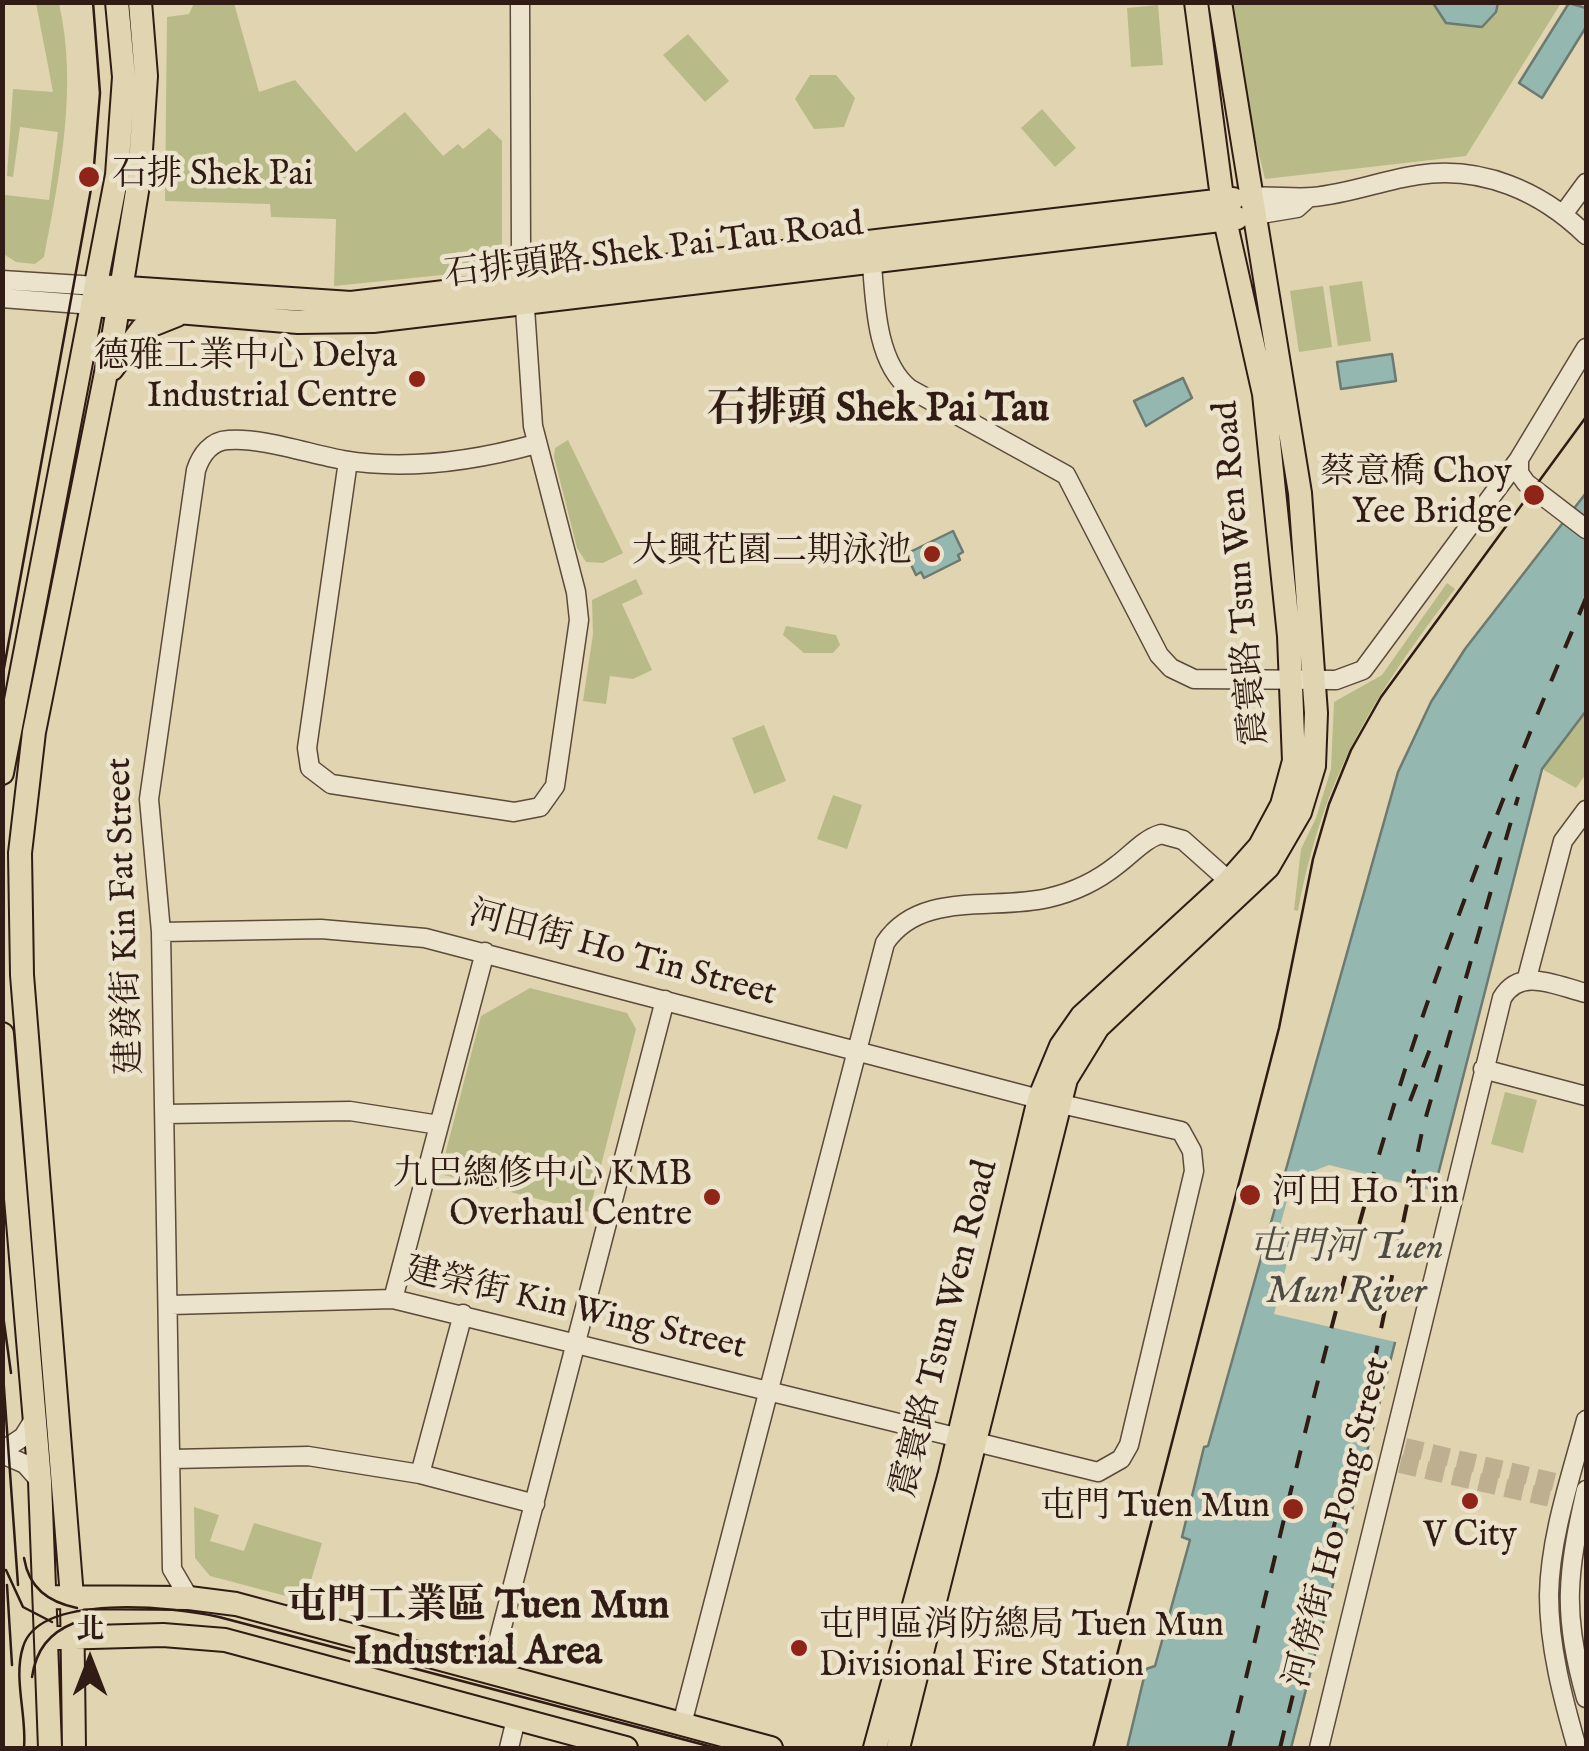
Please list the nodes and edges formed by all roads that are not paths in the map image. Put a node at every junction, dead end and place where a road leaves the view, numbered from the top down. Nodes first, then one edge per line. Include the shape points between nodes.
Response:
1 (117, 2) edge
2 (140, 2) edge
3 (520, 2) edge
4 (1196, 2) edge
5 (1220, 2) edge
6 (1586, 183) edge
7 (1253, 206) junction
8 (1224, 210) junction
9 (1564, 213) junction
10 (1586, 235) edge
11 (871, 252) junction
12 (2, 280) edge
13 (526, 293) junction
14 (95, 296) junction
15 (120, 297) junction
16 (2, 298) edge
17 (186, 313) junction
18 (1586, 348) edge
19 (105, 380) junction
20 (536, 444) junction
21 (1519, 459) junction
22 (348, 461) junction
23 (1586, 530) edge
24 (1303, 679) junction
25 (2, 773) edge
26 (1586, 810) edge
27 (1229, 881) junction
28 (161, 932) junction
29 (485, 952) junction
30 (1526, 978) junction
31 (1586, 993) edge
32 (665, 1000) junction
33 (2, 1034) edge
34 (856, 1050) junction
35 (1483, 1069) junction
36 (1586, 1096) edge
37 (1048, 1100) junction
38 (166, 1114) junction
39 (439, 1126) junction
40 (393, 1299) junction
41 (170, 1304) junction
42 (463, 1314) junction
43 (579, 1345) junction
44 (768, 1390) junction
45 (36, 1418) junction
46 (1586, 1420) edge
47 (967, 1439) junction
48 (2, 1452) edge
49 (173, 1459) junction
50 (1098, 1472) joint
51 (420, 1474) junction
52 (40, 1482) junction
53 (1573, 1494) edge
54 (535, 1504) junction
55 (68, 1545) junction
56 (72, 1596) junction
57 (46, 1597) junction
58 (120, 1597) junction
59 (189, 1598) junction
60 (60, 1638) junction
61 (490, 1673) junction
62 (1586, 1698) edge
63 (516, 1719) junction
64 (682, 1724) junction
65 (50, 1748) edge
66 (74, 1748) edge
67 (509, 1748) edge
68 (626, 1748) edge
69 (770, 1748) edge
70 (874, 1748) edge
71 (898, 1748) edge
72 (1319, 1748) edge
73 (1577, 1748) edge

1 - 14 main road via 124,110
2 - 15 main road via 146,110
3 - 13 street
4 - 8 main road, 震寰路 Tsun Wen Road
5 - 7 main road, 震寰路 Tsun Wen Road
6 - 9 street
7 - 8 main road, 石排頭路 Shek Pai Tau Road
7 - 9 street, 石排頭路 Shek Pai Tau Road via 1450,173 1505,184
7 - 24 main road, 震寰路 Tsun Wen Road via 1300,493
8 - 11 main road, 石排頭路 Shek Pai Tau Road
8 - 24 main road, 震寰路 Tsun Wen Road via 1264,394
9 - 10 street, 石排頭路 Shek Pai Tau Road
11 - 13 main road, 石排頭路 Shek Pai Tau Road
11 - 24 street via 894,374 1066,475 1164,662 1194,679
12 - 14 street, 石排頭路 Shek Pai Tau Road
13 - 15 main road, 石排頭路 Shek Pai Tau Road via 338,303
13 - 17 main road, 石排頭路 Shek Pai Tau Road via 346,323
13 - 20 street
14 - 15 main road, 石排頭路 Shek Pai Tau Road
14 - 16 street, 石排頭路 Shek Pai Tau Road
14 - 25 main road
15 - 17 main road, 石排頭路 Shek Pai Tau Road
15 - 19 main road
17 - 19 main road via 142,328
18 - 21 street
19 - 55 main road via 34,732 19,867
20 - 22 street, 建發街 Kin Fat Street via 438,463
20 - 22 street via 579,620 555,786 546,803 528,812 331,784 310,768 306,748
21 - 23 street via 1522,478
21 - 24 street via 1371,664 1346,678
22 - 28 street, 建發街 Kin Fat Street via 227,440 198,462 150,771
24 - 27 main road, 震寰路 Tsun Wen Road via 1287,790 1260,846
24 - 37 main road, 震寰路 Tsun Wen Road via 1314,766 1286,841 1246,891 1098,1027
26 - 30 street via 1563,841
27 - 34 street via 1184,840 1161,834 1066,893 914,915 881,951
27 - 37 main road, 震寰路 Tsun Wen Road via 1082,1016 1061,1046
28 - 29 street, 河田街 Ho Tin Street via 347,930
28 - 38 street, 建發街 Kin Fat Street
29 - 32 street, 河田街 Ho Tin Street
29 - 39 street
30 - 31 street
30 - 35 street, 河傍街 Ho Pong Street via 1509,985 1502,998
32 - 34 street, 河田街 Ho Tin Street
32 - 43 street
33 - 45 main road
34 - 37 street, 河田街 Ho Tin Street
34 - 44 street
35 - 36 street
35 - 72 street, 河傍街 Ho Pong Street via 1397,1454
37 - 47 main road, 震寰路 Tsun Wen Road
37 - 50 street, 河田街 Ho Tin Street via 1181,1131 1192,1152 1192,1181 1128,1445 1121,1459
38 - 39 street via 350,1111
38 - 41 street, 建發街 Kin Fat Street
39 - 40 street
40 - 41 street, 建榮街 Kin Wing Street
40 - 42 street, 建榮街 Kin Wing Street
41 - 49 street, 建發街 Kin Fat Street
42 - 43 street, 建榮街 Kin Wing Street
42 - 51 street
43 - 44 street, 建榮街 Kin Wing Street
43 - 54 street
44 - 47 street, 建榮街 Kin Wing Street
44 - 64 street
45 - 48 street
45 - 52 main road
46 - 53 street
47 - 50 street, 建榮街 Kin Wing Street
47 - 70 main road, 震寰路 Tsun Wen Road
47 - 71 main road, 震寰路 Tsun Wen Road
48 - 52 street
49 - 51 street via 308,1456
49 - 59 street, 建發街 Kin Fat Street via 172,1568
51 - 54 street
52 - 57 main road
53 - 62 street via 1567,1590
53 - 73 street via 1549,1591 1550,1632
54 - 61 street
55 - 56 main road
55 - 58 main road via 90,1577
56 - 57 main road
56 - 58 main road
56 - 60 main road
57 - 60 main road
58 - 59 main road
59 - 61 main road via 236,1604
60 - 63 main road via 225,1640
60 - 65 main road
60 - 66 main road
61 - 64 main road
63 - 67 street
63 - 68 main road
64 - 69 main road

